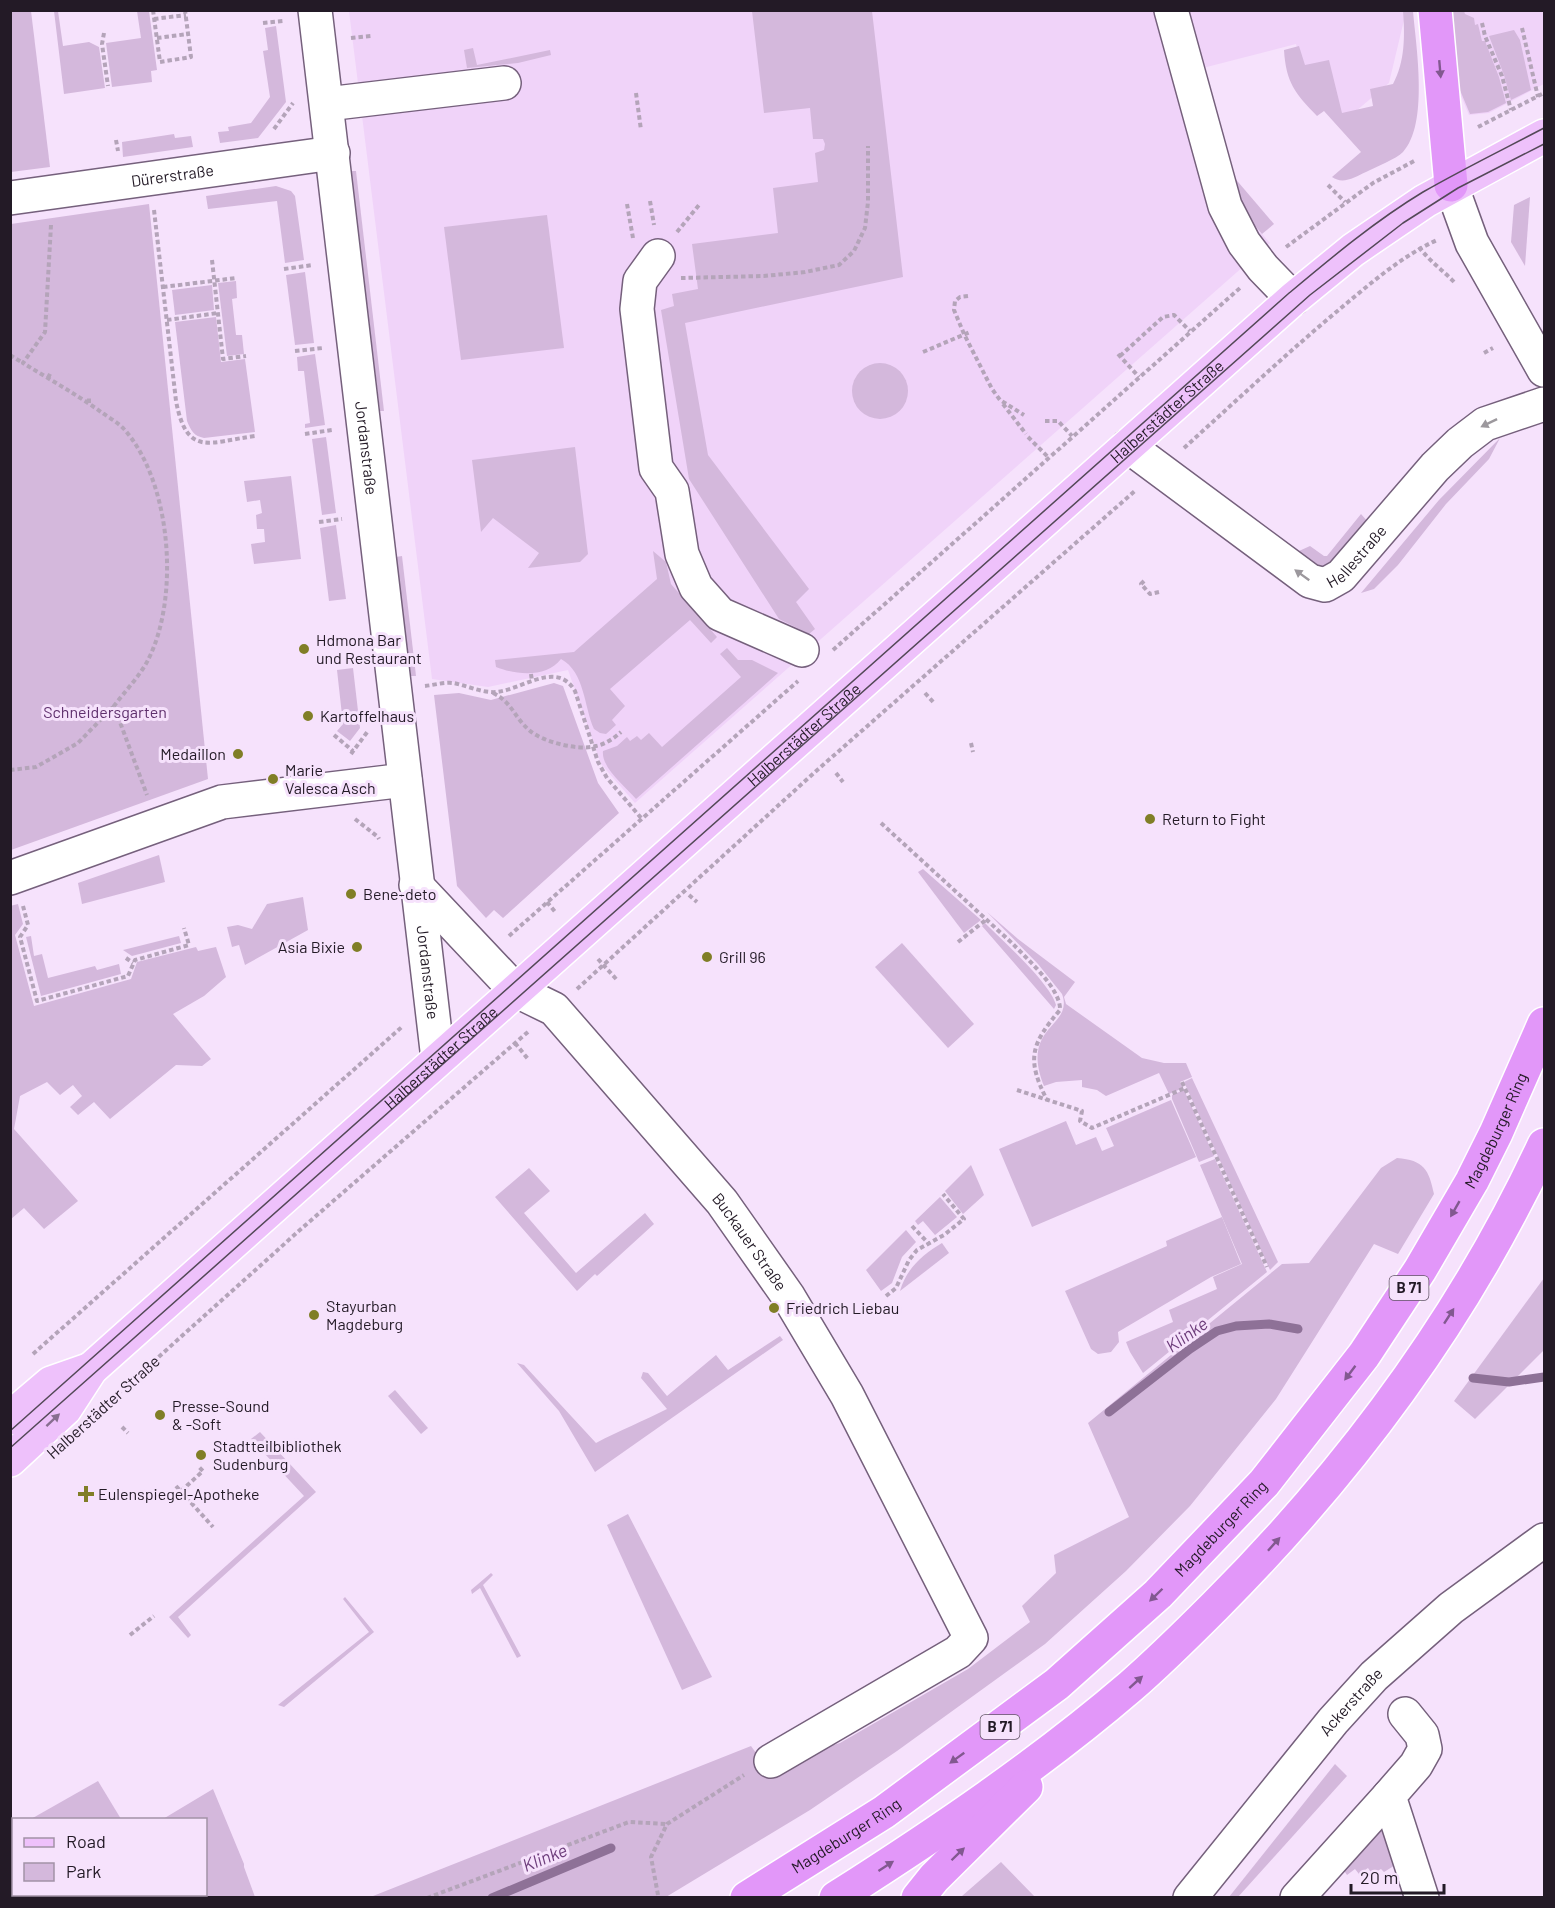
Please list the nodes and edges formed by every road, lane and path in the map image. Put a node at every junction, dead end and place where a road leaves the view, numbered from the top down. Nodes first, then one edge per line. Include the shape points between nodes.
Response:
1 (153, 10) edge
2 (282, 10) edge
3 (315, 10) edge
4 (1171, 10) edge
5 (1435, 10) edge
6 (185, 13) edge
7 (154, 19) junction
8 (283, 21) junction
9 (263, 23) dead end
10 (1482, 23) dead end
11 (1522, 28) dead end
12 (104, 33) dead end
13 (285, 33) dead end
14 (188, 34) junction
15 (370, 36) dead end
16 (157, 38) junction
17 (350, 38) dead end
18 (504, 82) dead end
19 (108, 86) dead end
20 (292, 92) dead end
21 (636, 93) dead end
22 (1545, 93) edge
23 (1538, 96) junction
24 (327, 104) junction
25 (1511, 110) junction
26 (1474, 129) dead end
27 (641, 130) dead end
28 (269, 136) dead end
29 (1545, 136) edge
30 (868, 146) dead end
31 (333, 153) junction
32 (1414, 161) dead end
33 (1328, 185) dead end
34 (1451, 185) junction
35 (10, 198) edge
36 (1345, 202) junction
37 (154, 209) dead end
38 (52, 218) dead end
39 (1444, 238) dead end
40 (212, 260) dead end
41 (313, 265) dead end
42 (649, 268) joint
43 (1263, 268) junction
44 (284, 269) dead end
45 (236, 278) dead end
46 (214, 281) junction
47 (163, 287) junction
48 (968, 296) dead end
49 (1293, 299) junction
50 (218, 313) junction
51 (168, 320) junction
52 (1190, 332) junction
53 (970, 333) dead end
54 (964, 334) junction
55 (323, 348) dead end
56 (1493, 348) dead end
57 (295, 351) dead end
58 (923, 352) dead end
59 (1484, 353) dead end
60 (10, 355) edge
61 (246, 356) dead end
62 (24, 363) junction
63 (1545, 370) edge
64 (51, 372) dead end
65 (1139, 377) junction
66 (48, 378) junction
67 (89, 397) dead end
68 (1000, 400) junction
69 (89, 403) junction
70 (1545, 404) edge
71 (1024, 415) dead end
72 (1045, 421) dead end
73 (333, 430) dead end
74 (305, 434) dead end
75 (255, 436) dead end
76 (1072, 436) junction
77 (1128, 446) junction
78 (1048, 458) junction
79 (1160, 469) junction
80 (343, 519) dead end
81 (319, 522) dead end
82 (1144, 581) dead end
83 (1159, 592) dead end
84 (810, 662) junction
85 (531, 674) dead end
86 (532, 681) junction
87 (394, 689) junction
88 (492, 692) junction
89 (925, 693) dead end
90 (935, 704) dead end
91 (114, 706) junction
92 (621, 732) dead end
93 (334, 735) dead end
94 (972, 743) dead end
95 (594, 747) junction
96 (353, 750) dead end
97 (973, 752) dead end
98 (10, 770) edge
99 (836, 773) dead end
100 (405, 780) junction
101 (843, 782) dead end
102 (149, 800) dead end
103 (351, 815) dead end
104 (642, 819) junction
105 (881, 823) dead end
106 (380, 848) dead end
107 (416, 885) junction
108 (16, 887) edge
109 (689, 895) dead end
110 (697, 903) dead end
111 (987, 919) junction
112 (184, 928) dead end
113 (958, 942) dead end
114 (485, 957) junction
115 (126, 958) dead end
116 (133, 963) junction
117 (515, 990) junction
118 (432, 1004) junction
119 (554, 1009) junction
120 (401, 1016) dead end
121 (1545, 1024) edge
122 (402, 1027) junction
123 (438, 1059) junction
124 (1182, 1082) dead end
125 (1185, 1088) junction
126 (1017, 1090) dead end
127 (1047, 1100) junction
128 (1545, 1145) edge
129 (943, 1194) dead end
130 (912, 1226) dead end
131 (929, 1244) junction
132 (1267, 1267) dead end
133 (886, 1296) dead end
134 (28, 1358) dead end
135 (91, 1369) junction
136 (107, 1403) dead end
137 (10, 1418) edge
138 (122, 1427) dead end
139 (128, 1433) dead end
140 (10, 1460) edge
141 (198, 1466) dead end
142 (176, 1486) dead end
143 (181, 1491) junction
144 (213, 1527) dead end
145 (1545, 1540) edge
146 (154, 1616) dead end
147 (129, 1635) dead end
148 (1405, 1714) dead end
149 (1091, 1719) junction
150 (771, 1761) joint
151 (1389, 1796) junction
152 (667, 1824) junction
153 (658, 1895) dead end
154 (427, 1898) edge
155 (747, 1898) edge
156 (836, 1898) edge
157 (918, 1898) edge
158 (1190, 1898) edge
159 (1297, 1898) edge
160 (1422, 1898) edge

1 - 7 path
2 - 8 path
3 - 24 street, Jordanstraße
4 - 43 street via 1225,206
5 -> 34 highway
6 - 7 path
6 - 14 path
7 - 16 path
8 - 9 path
8 - 13 path
10 - 25 path
11 - 23 path
12 - 19 path
14 - 16 path
14 - 16 path via 191,57 160,62
15 - 17 path
18 - 24 street
20 - 28 path via 293,104
21 - 27 path
22 - 23 path
23 - 25 path
24 - 31 street, Jordanstraße
25 - 26 path
29 - 34 main road, Halberstädter Straße
30 - 42 path via 865,228 854,251 839,265 764,276 705,276
31 - 35 street, Dürerstraße
31 - 87 street, Jordanstraße
32 - 36 path
33 - 36 path
34 - 49 main road, Halberstädter Straße via 1368,239
34 - 63 street via 1472,243
36 - 43 path
37 - 47 path
38 - 62 path via 45,333
39 - 79 path, Halberstädter Straße via 1420,248 1371,283
40 - 46 path
41 - 44 path
42 - 84 street via 637,309 656,468 672,491 682,554 696,587 720,614
43 - 49 street
43 - 52 path
45 - 46 path
46 - 47 path
46 - 50 path
47 - 51 path
48 - 54 path via 955,301 954,310
49 - 77 main road, Halberstädter Straße
50 - 51 path
50 - 61 path via 223,359
51 - 75 path via 176,401 187,434 194,441 205,442
52 - 65 path
52 - 65 path via 1169,314 1119,355
53 - 54 path
54 - 58 path
54 - 68 path
55 - 57 path
56 - 59 path
60 - 62 path
62 - 66 path
64 - 66 path
65 - 76 path
66 - 69 path
67 - 69 path
68 - 71 path
68 - 78 path
69 - 91 path via 122,426 148,465 159,498 166,554 168,594 159,632 149,660
70 -> 79 street, Hellestraße via 1485,424 1460,443 1341,576 1325,585 1310,581
72 - 76 path via 1058,421
73 - 74 path
76 - 78 path
77 - 79 street, Hellestraße
77 - 117 main road, Halberstädter Straße
78 - 84 path
79 - 119 path, Halberstädter Straße via 824,764
80 - 81 path
82 - 83 path via 1141,584 1150,594
84 - 104 path
85 - 86 path
86 - 88 path
86 - 95 path via 555,676 570,682
87 - 88 path via 451,683
87 - 100 street, Jordanstraße
88 - 95 path via 505,698 520,721 537,735 560,744
89 - 90 path
91 - 98 path via 78,743 36,767
91 - 102 path
92 - 95 path
93 - 96 path
94 - 97 path
95 - 104 path via 608,778
99 - 101 path
100 - 107 street, Jordanstraße
100 - 108 street via 222,802
103 - 106 path via 378,837
104 - 114 path
105 - 111 path
107 - 114 street, Jordanstraße
107 - 118 street, Jordanstraße
108 - 116 path via 28,925 20,937 37,1001 128,976
109 - 110 path
111 - 113 path
111 - 127 path via 1034,966 1059,999 1060,1010 1040,1036 1035,1051 1036,1076
112 - 116 path via 189,945
114 - 117 street, Jordanstraße
115 - 116 path
117 - 119 street, Buckauer Straße
117 - 123 main road, Halberstädter Straße
118 - 122 path
118 - 123 street, Jordanstraße
119 - 136 path, Halberstädter Straße
119 - 150 street, Buckauer Straße via 722,1202 788,1296 847,1395 971,1638 958,1652
120 - 122 path
121 -> 155 highway, Magdeburger Ring / B 71 via 1472,1181 1420,1270 1364,1355 1264,1483 1158,1594 1057,1684 884,1812
122 - 134 path
123 - 135 main road, Halberstädter Straße
124 - 125 path
125 - 127 path via 1092,1128 1080,1121 1082,1111
125 - 132 path
126 - 127 path
149 -> 128 highway via 1173,1647 1251,1570 1345,1461 1418,1365 1469,1286
129 - 131 path via 964,1219
130 - 131 path
131 - 133 path via 917,1250 896,1288
135 - 137 main road, Halberstädter Straße via 51,1383
140 -> 135 main road, Halberstädter Straße via 65,1409
138 - 139 path
141 - 143 path via 203,1471
142 - 143 path
143 - 144 path
145 - 158 street, Ackerstraße via 1451,1608 1374,1676
146 - 147 path
148 - 151 street via 1422,1736 1425,1749
156 -> 149 highway via 994,1791
157 -> 149 highway
150 - 152 path
151 - 159 street
151 - 160 street
152 - 153 path via 651,1857
152 - 154 path via 629,1821

